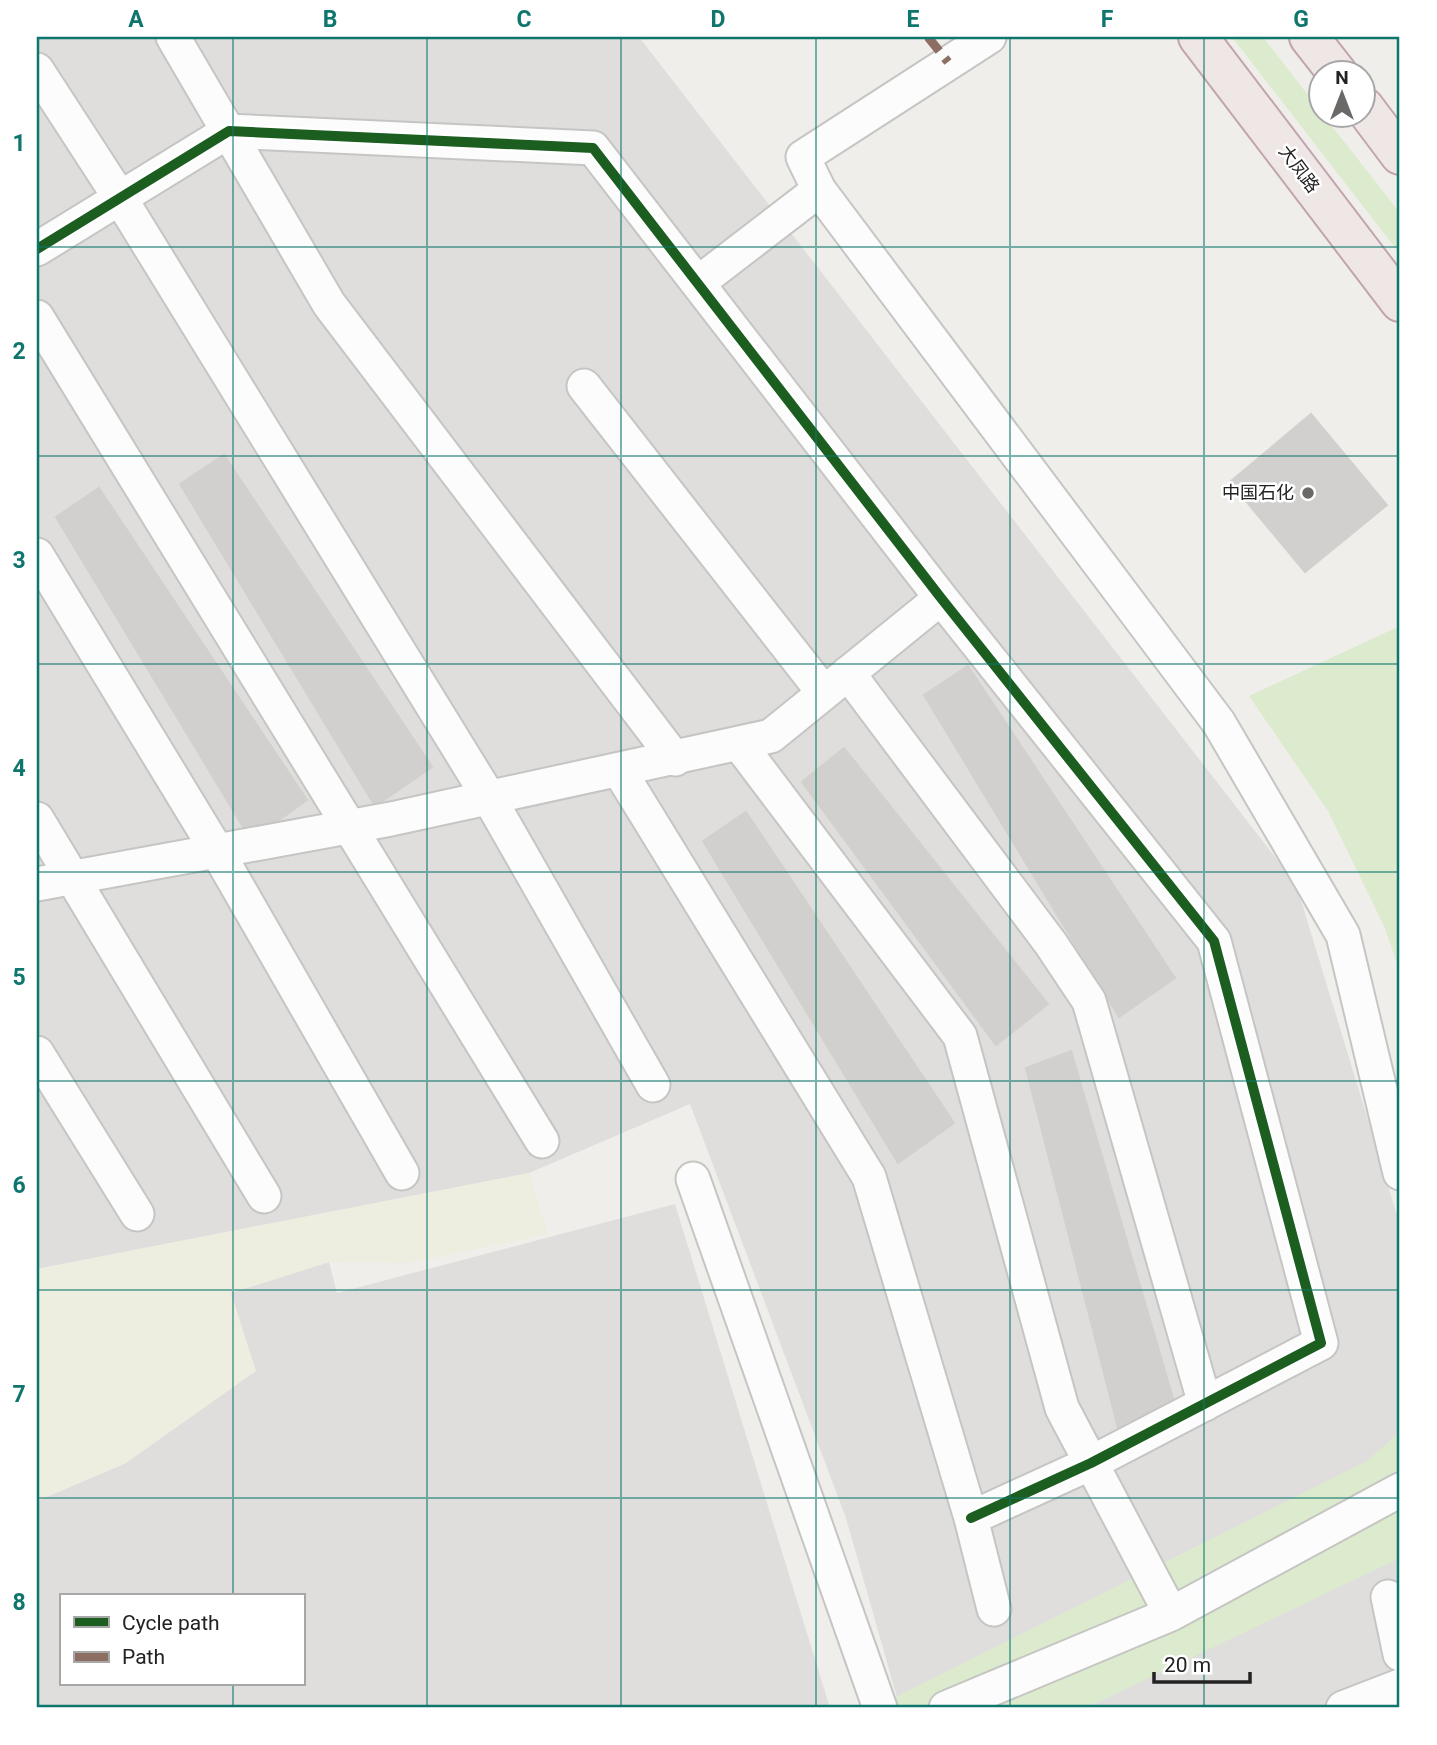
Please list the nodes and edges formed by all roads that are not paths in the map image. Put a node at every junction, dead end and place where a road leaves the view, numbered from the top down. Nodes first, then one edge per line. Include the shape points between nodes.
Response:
1 (173, 37) edge
2 (989, 37) edge
3 (1198, 37) edge
4 (1309, 37) edge
5 (1327, 60) edge
6 (37, 70) edge
7 (1378, 126) edge
8 (229, 131) junction
9 (1400, 155) edge
10 (819, 190) junction
11 (120, 198) junction
12 (37, 249) edge
13 (698, 283) junction
14 (1400, 302) edge
15 (37, 317) edge
16 (584, 386) dead end
17 (37, 555) edge
18 (941, 598) junction
19 (836, 683) junction
20 (740, 745) junction
21 (675, 759) junction
22 (619, 770) junction
23 (488, 796) junction
24 (37, 818) edge
25 (349, 827) junction
26 (217, 851) junction
27 (72, 878) junction
28 (37, 884) edge
29 (37, 1053) edge
30 (653, 1085) dead end
31 (542, 1141) dead end
32 (402, 1173) dead end
33 (1400, 1173) edge
34 (693, 1179) dead end
35 (264, 1196) dead end
36 (137, 1214) dead end
37 (1205, 1404) junction
38 (1091, 1463) junction
39 (1400, 1490) edge
40 (971, 1518) junction
41 (1388, 1597) dead end
42 (993, 1609) dead end
43 (1171, 1614) junction
44 (1400, 1654) edge
45 (1400, 1686) edge
46 (880, 1708) edge
47 (946, 1708) edge
48 (1343, 1708) edge

1 - 8 street
2 - 10 street via 803,157
3 - 14 highway, 大凤路
4 - 5 highway
6 - 11 street
7 - 9 highway
8 - 11 street
8 - 13 street via 593,148
8 - 21 street via 329,304
10 - 13 street
10 - 33 street via 1219,723 1343,935
11 - 12 street
11 - 23 street
13 - 18 street
15 - 25 street
16 - 19 street
17 - 26 street
18 - 19 street
18 - 37 street via 1214,941 1321,1343
19 - 20 street via 771,736
19 - 37 street via 1051,944 1089,1001
20 - 21 street
20 - 38 street via 960,1036 1062,1408
21 - 22 street
22 - 23 street
22 - 40 street via 869,1177
23 - 25 street
23 - 30 street
24 - 27 street
25 - 26 street
25 - 31 street
26 - 27 street
26 - 32 street
27 - 28 street
27 - 35 street
29 - 36 street
34 - 46 street
37 - 38 street
38 - 40 street
38 - 43 street
39 - 43 street
40 - 42 street
41 - 44 street
43 - 47 street
45 - 48 street

